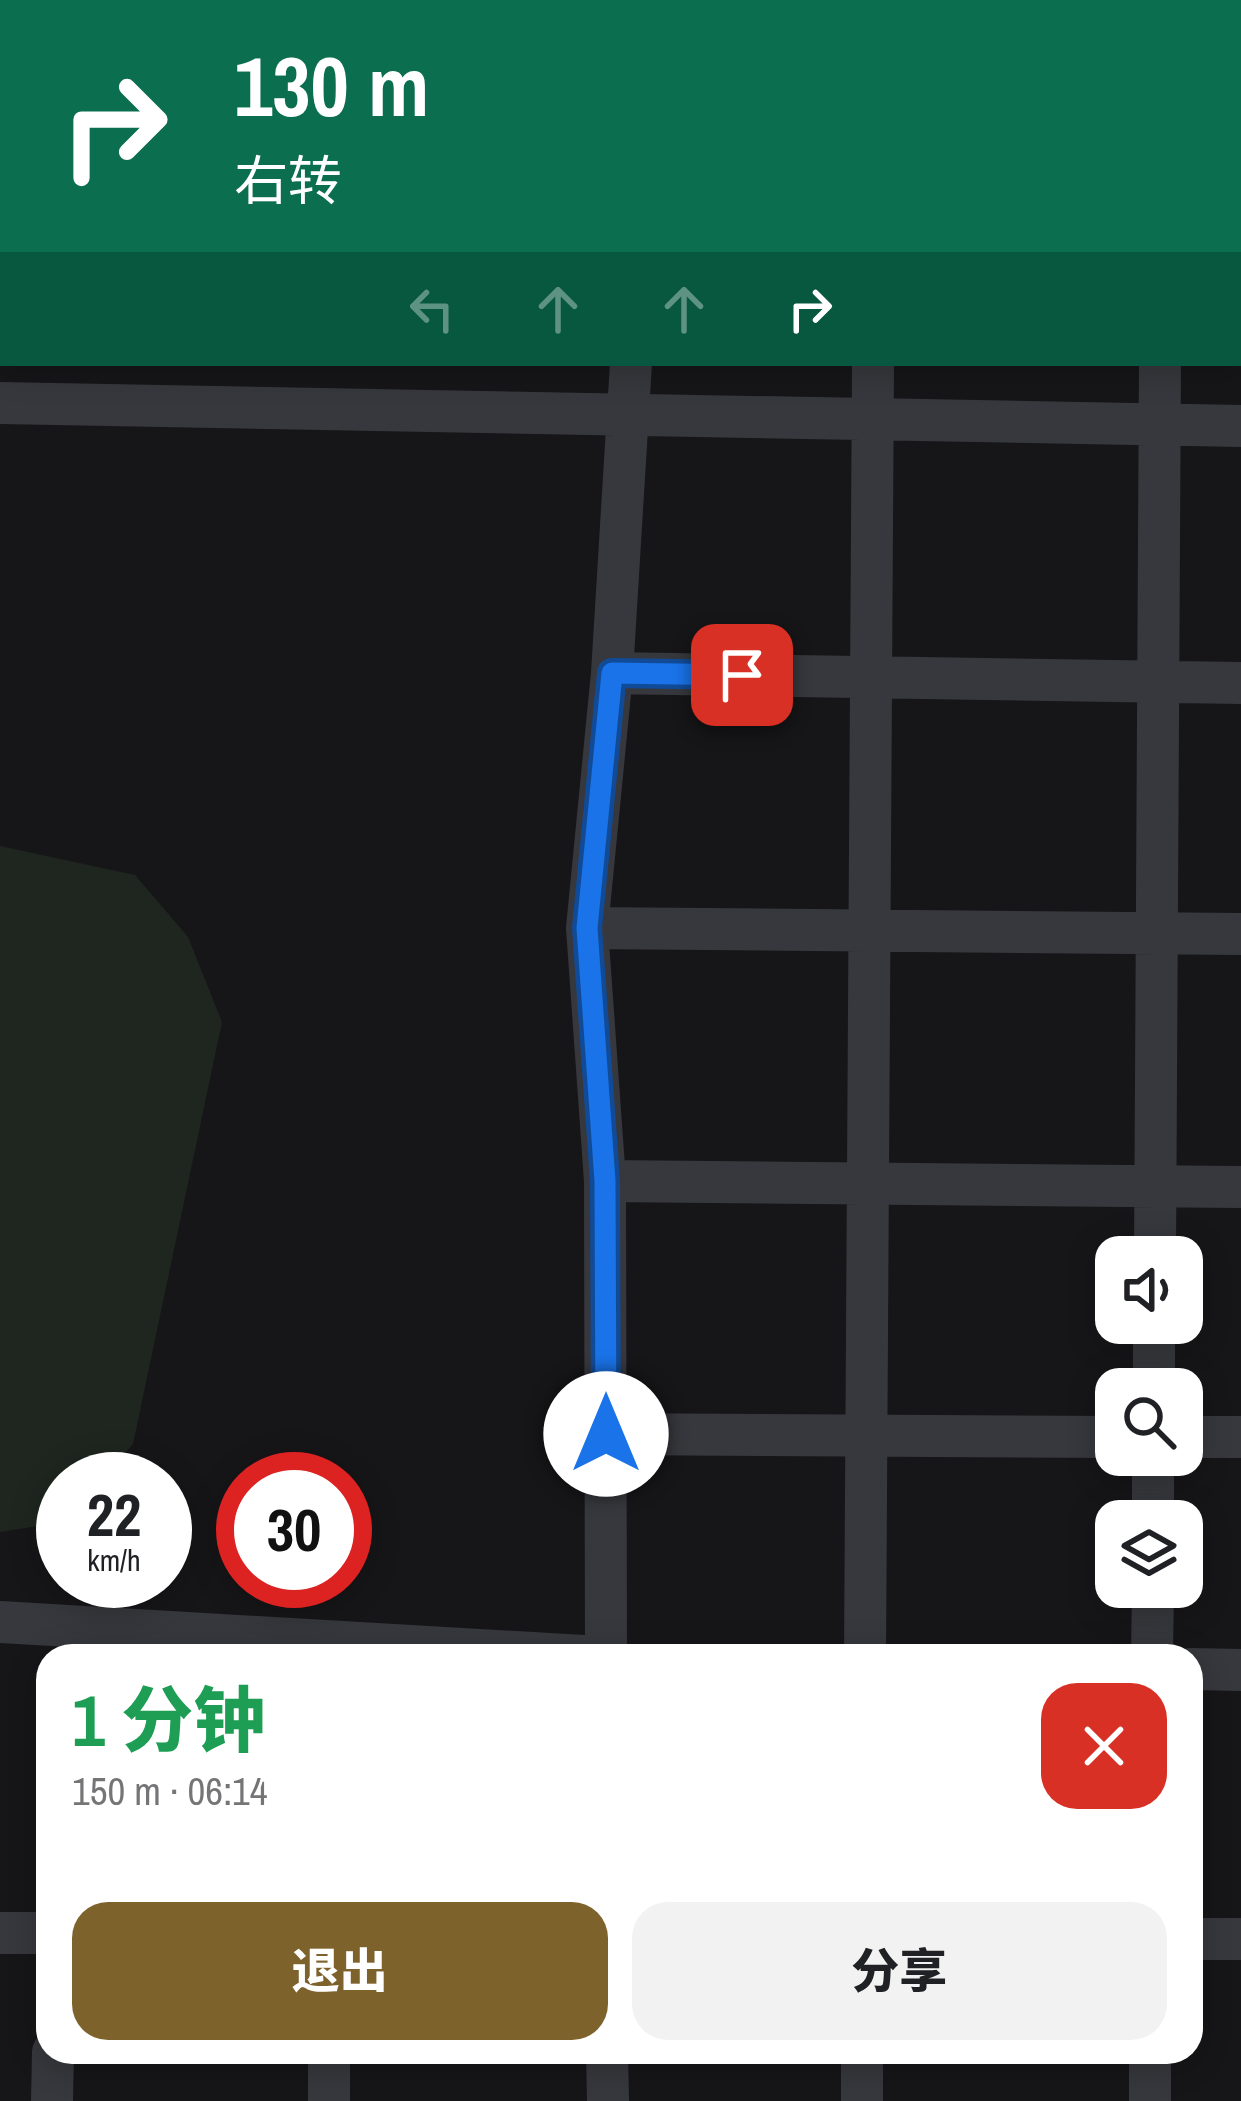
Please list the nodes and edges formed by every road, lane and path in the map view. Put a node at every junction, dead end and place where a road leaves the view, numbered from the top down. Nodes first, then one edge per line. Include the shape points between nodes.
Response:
1 (632, 366) edge
2 (873, 366) edge
3 (1160, 366) edge
4 (0, 404) edge
5 (628, 415) junction
6 (873, 420) junction
7 (1160, 425) junction
8 (1241, 426) edge
9 (612, 673) junction
10 (871, 677) junction
11 (1158, 682) junction
12 (1241, 683) edge
13 (587, 928) junction
14 (869, 931) junction
15 (1157, 933) junction
16 (1241, 934) edge
17 (605, 1181) junction
18 (868, 1183) junction
19 (1155, 1186) junction
20 (1241, 1187) edge
21 (1155, 1236) edge
22 (606, 1434) junction
23 (866, 1436) junction
24 (1095, 1437) edge
25 (1203, 1437) edge
26 (1241, 1437) edge
27 (1153, 1608) edge
28 (0, 1622) edge
29 (60, 1641) edge
30 (162, 1644) edge
31 (606, 1644) edge
32 (865, 1644) edge
33 (1152, 1644) edge
34 (1203, 1669) edge
35 (1241, 1670) edge
36 (0, 1933) edge
37 (36, 1933) edge
38 (1203, 1939) edge
39 (1241, 1939) edge
40 (52, 2064) edge
41 (329, 2064) edge
42 (608, 2064) edge
43 (862, 2064) edge
44 (1150, 2064) edge
45 (52, 2101) edge
46 (329, 2101) edge
47 (608, 2101) edge
48 (862, 2101) edge
49 (1150, 2101) edge

1 - 5 street
2 - 6 street
3 - 7 street
4 - 5 street
5 - 6 street
5 - 9 street
6 - 7 street
6 - 10 street
7 - 8 street
7 - 11 street
9 - 10 street
9 - 13 street
10 - 11 street
10 - 14 street
11 - 12 street
11 - 15 street
13 - 14 street
13 - 17 street
14 - 15 street
14 - 18 street
15 - 16 street
15 - 19 street
17 - 18 street
17 - 22 street
18 - 19 street
18 - 23 street
19 - 20 street
19 - 21 street
22 - 23 street
22 - 31 street
23 - 24 street
23 - 32 street
25 - 26 street
27 - 33 street
28 - 29 street
29 - 30 street
34 - 35 street
36 - 37 street
38 - 39 street
40 - 45 street
41 - 46 street
42 - 47 street
43 - 48 street
44 - 49 street

